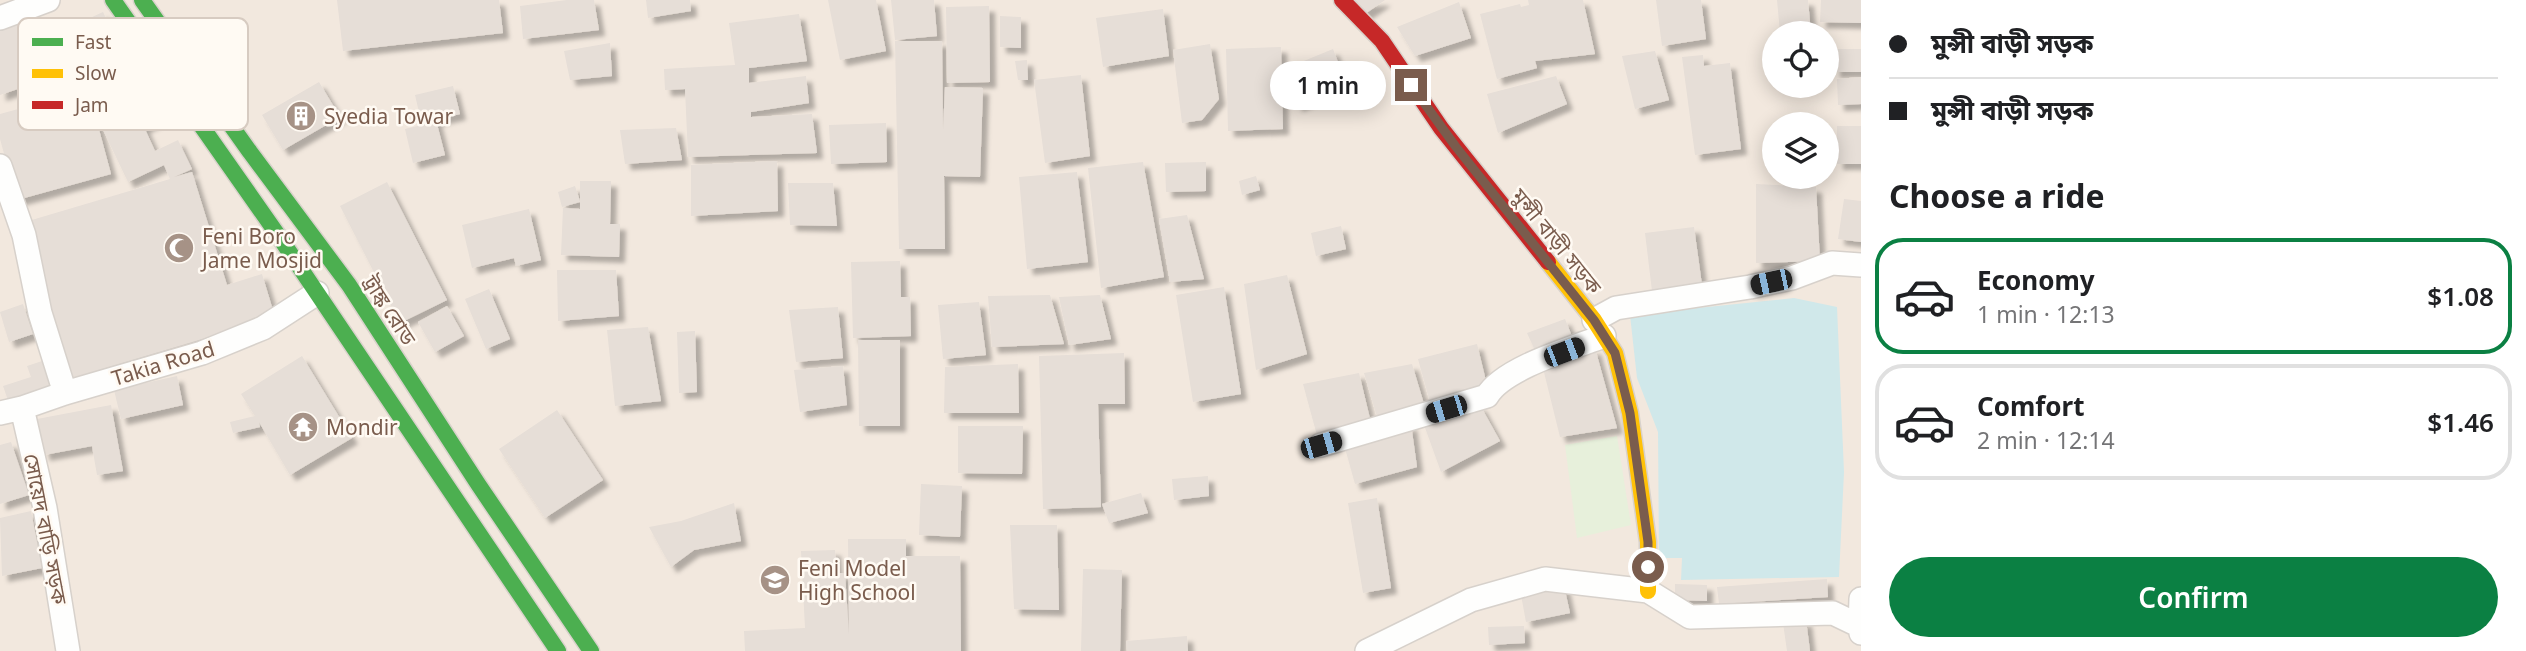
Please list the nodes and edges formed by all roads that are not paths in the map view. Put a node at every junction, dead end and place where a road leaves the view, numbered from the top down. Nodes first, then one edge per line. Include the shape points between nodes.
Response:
1 (48, 0) edge
2 (113, 0) edge
3 (142, 0) edge
4 (1342, 0) edge
5 (0, 18) edge
6 (126, 18) edge
7 (155, 18) edge
8 (204, 130) edge
9 (235, 130) edge
10 (0, 166) edge
11 (1861, 265) edge
12 (317, 293) junction
13 (1599, 328) junction
14 (65, 393) junction
15 (11, 410) edge
16 (1321, 445) dead end
17 (1648, 591) junction
18 (1861, 599) edge
19 (1861, 630) edge
20 (68, 651) edge
21 (558, 651) edge
22 (591, 651) edge
23 (1367, 651) edge

1 - 5 street
2 - 6 main road
3 - 7 main road, ট্রাঙ্ক রোড
4 - 13 main road, মুন্সী বাড়ী সড়ক via 1382,41 1441,128
8 - 12 main road
9 - 22 main road, ট্রাঙ্ক রোড via 349,285
10 - 14 street via 24,235 40,313
11 - 13 street via 1832,263 1750,287 1616,308
12 - 14 street, Takia Road via 263,328 202,353
12 - 21 main road
13 - 16 street via 1524,367 1487,396
13 - 17 main road, মুন্সী বাড়ী সড়ক via 1615,353 1630,413 1648,542
14 - 15 street, Takia Road
15 - 20 street, সোয়েদ বাড়ি সড়ক via 46,508
17 - 19 street via 1690,617 1833,612
17 - 23 street via 1545,579 1471,600
18 - 19 street

